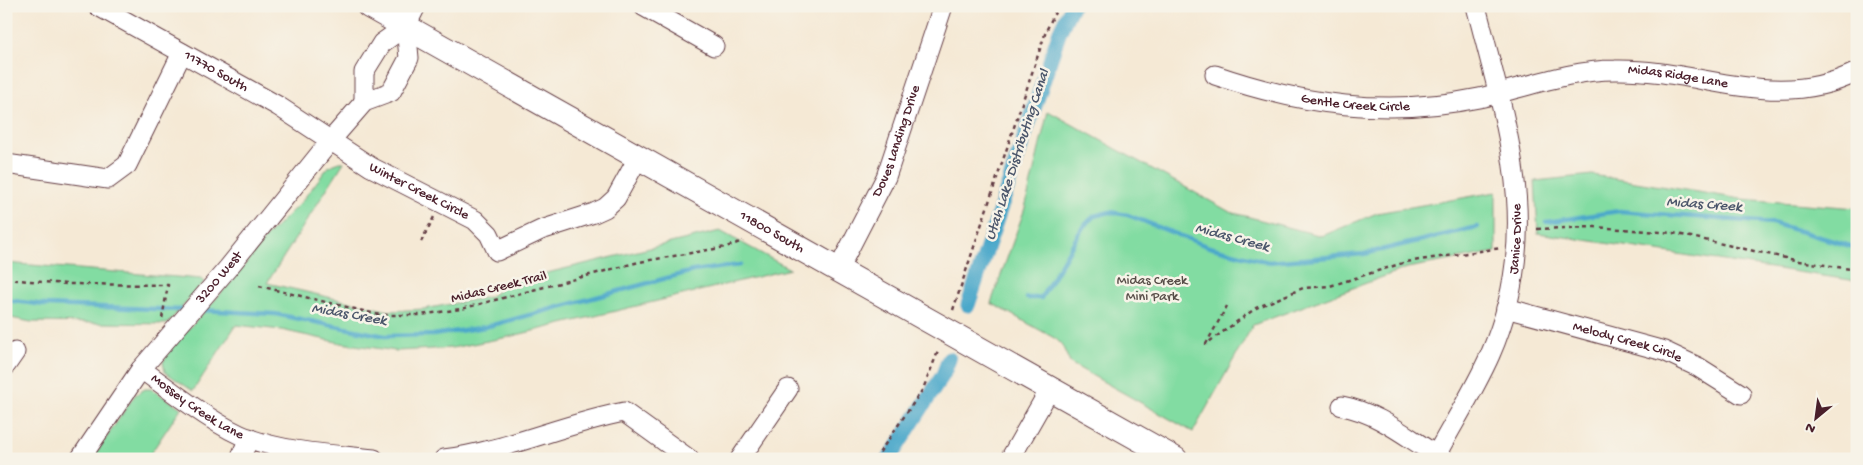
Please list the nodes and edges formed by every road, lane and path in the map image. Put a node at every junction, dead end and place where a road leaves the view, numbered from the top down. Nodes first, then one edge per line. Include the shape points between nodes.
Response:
1 (98, 6) edge
2 (369, 6) edge
3 (643, 6) edge
4 (943, 6) edge
5 (1058, 6) edge
6 (1476, 6) edge
7 (411, 16) edge
8 (714, 46) dead end
9 (182, 53) junction
10 (1857, 72) edge
11 (1215, 75) dead end
12 (1498, 93) junction
13 (364, 102) junction
14 (331, 140) junction
15 (638, 158) junction
16 (6, 164) edge
17 (438, 211) dead end
18 (1537, 229) dead end
19 (421, 242) dead end
20 (743, 242) dead end
21 (1502, 248) dead end
22 (838, 270) junction
23 (1857, 270) edge
24 (6, 279) edge
25 (259, 286) dead end
26 (1227, 306) dead end
27 (1506, 308) junction
28 (953, 310) dead end
29 (161, 324) dead end
30 (939, 349) dead end
31 (141, 369) junction
32 (788, 388) dead end
33 (1050, 389) junction
34 (1741, 394) dead end
35 (1342, 406) dead end
36 (249, 438) junction
37 (1438, 457) edge
38 (80, 459) edge
39 (240, 459) edge
40 (374, 459) edge
41 (444, 459) edge
42 (689, 459) edge
43 (740, 459) edge
44 (875, 459) edge
45 (1010, 459) edge
46 (1175, 459) edge

1 - 9 street, 11770 South
2 - 7 main road, 11800 South
3 - 8 street
4 - 22 street, Doves Landing Drive via 886,176
5 - 28 path via 1046,31
6 - 12 street, Janice Drive
7 - 13 street via 382,43 364,72
7 - 13 street, 3200 West via 407,63 391,92
7 - 15 main road, 11800 South
9 - 14 street, 11770 South via 278,106
9 - 16 street via 127,165 108,179
10 - 12 street, Midas Ridge Lane via 1821,86 1783,91 1648,70 1599,70
11 - 12 street, Gentle Creek Circle via 1260,90 1344,106 1434,106
12 - 27 street, Janice Drive via 1519,210 1514,274
13 - 14 street, 3200 West
14 - 15 street, Winter Creek Circle via 371,166 475,220 489,234 497,251 541,230 605,208 616,198
14 - 31 street, 3200 West
15 - 22 main road, 11800 South
17 - 19 path
18 - 23 path via 1595,227 1673,234
20 - 25 path, Midas Creek Trail via 639,262 461,309 420,315 380,314
21 - 26 path via 1406,262 1330,286 1303,288 1256,308 1206,344
22 - 33 main road, 11800 South
24 - 29 path via 67,284 168,285
27 - 34 street, Melody Creek Circle via 1664,351 1698,367
27 - 37 street, Janice Drive via 1489,356
30 - 44 path via 923,389
31 - 36 street, Mossey Creek Lane via 211,417
31 - 38 street, 3200 West
32 - 43 street
33 - 45 street
33 - 46 main road, 11800 South
35 - 37 street via 1378,418
36 - 39 street
36 - 40 street, Mossey Creek Lane via 277,446
41 - 42 street via 484,452 624,412

